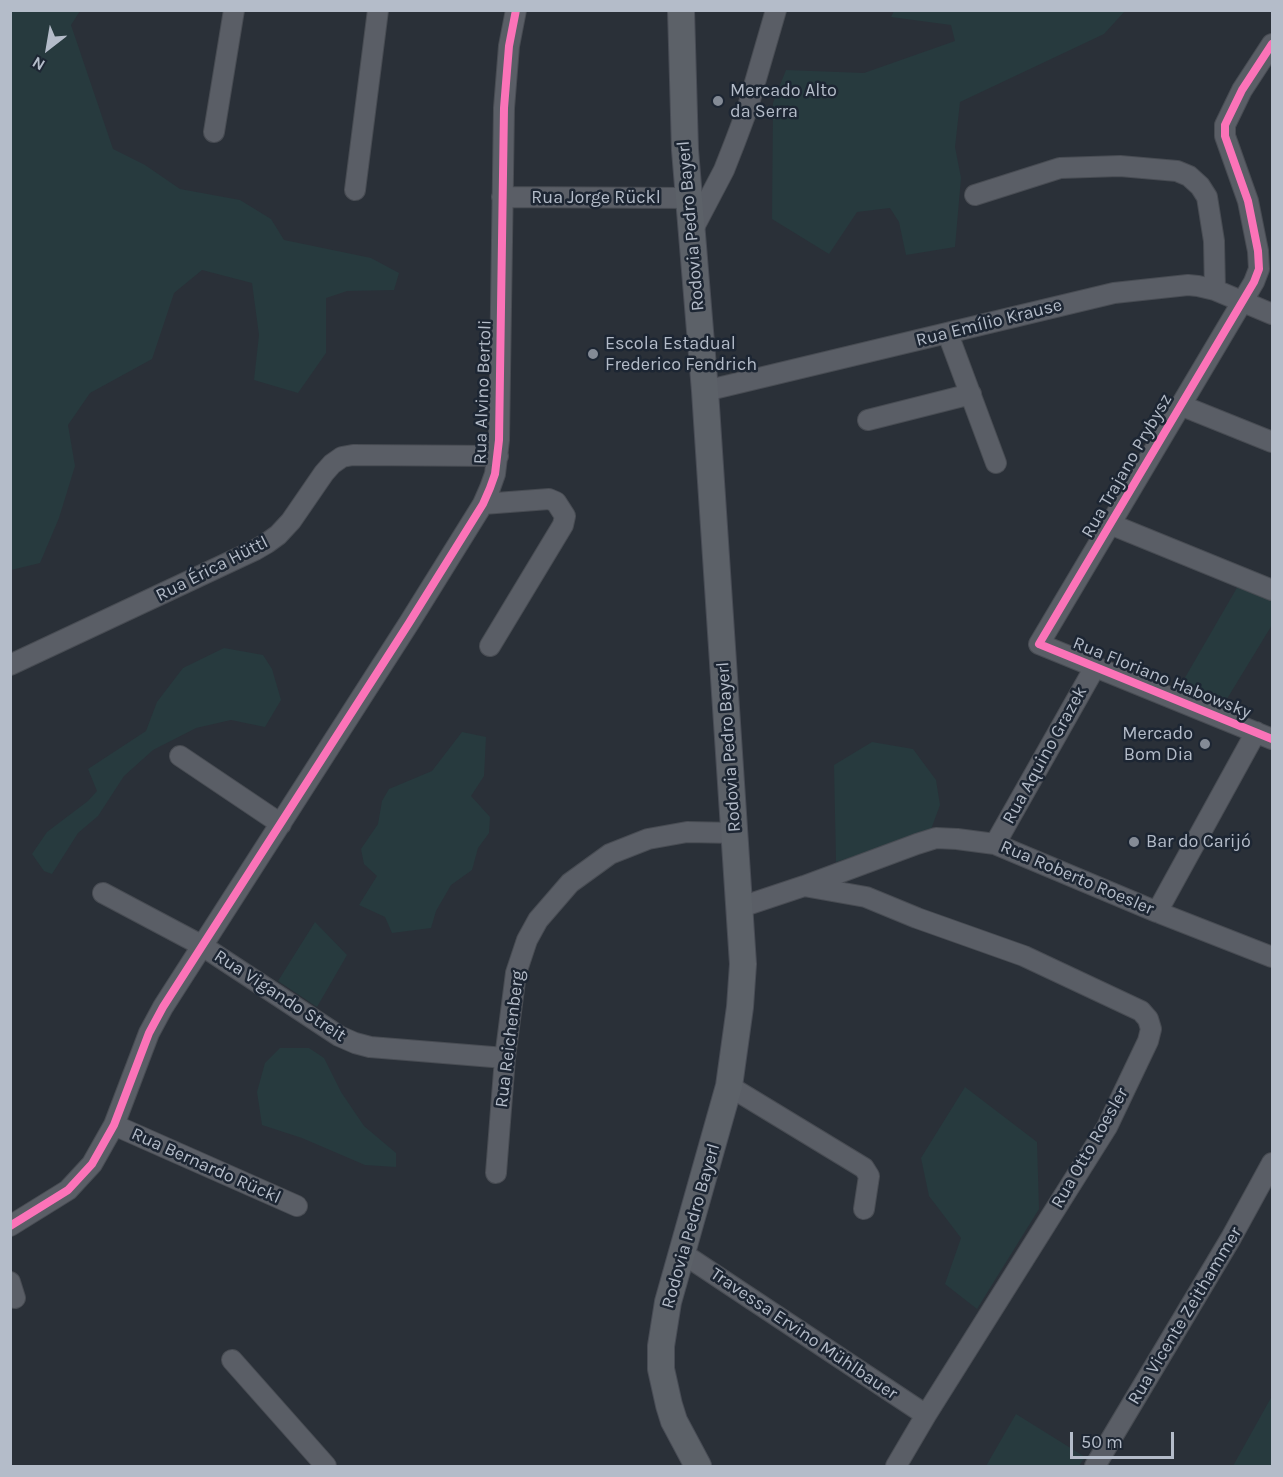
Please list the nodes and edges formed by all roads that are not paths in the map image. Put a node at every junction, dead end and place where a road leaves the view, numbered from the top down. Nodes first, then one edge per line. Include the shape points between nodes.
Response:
1 (234, 10) edge
2 (378, 10) edge
3 (681, 10) edge
4 (776, 10) edge
5 (511, 12) edge
6 (1272, 44) edge
7 (214, 132) dead end
8 (355, 190) dead end
9 (975, 195) dead end
10 (502, 197) junction
11 (689, 198) junction
12 (692, 231) junction
13 (1215, 290) junction
14 (1241, 302) junction
15 (1272, 314) edge
16 (948, 334) junction
17 (705, 391) junction
18 (971, 394) junction
19 (1180, 405) junction
20 (868, 420) dead end
21 (1272, 442) edge
22 (498, 456) junction
23 (996, 463) dead end
24 (483, 504) junction
25 (1110, 524) junction
26 (1272, 590) edge
27 (1039, 644) joint
28 (490, 646) dead end
29 (10, 665) edge
30 (1095, 667) junction
31 (1264, 736) edge
32 (180, 756) dead end
33 (280, 824) junction
34 (735, 833) junction
35 (995, 844) junction
36 (804, 886) junction
37 (103, 894) dead end
38 (741, 907) junction
39 (1158, 912) junction
40 (201, 945) junction
41 (1272, 957) edge
42 (506, 1058) junction
43 (729, 1086) junction
44 (114, 1125) junction
45 (1272, 1163) edge
46 (496, 1173) dead end
47 (297, 1206) dead end
48 (864, 1209) dead end
49 (10, 1226) edge
50 (682, 1253) junction
51 (232, 1360) dead end
52 (926, 1415) junction
53 (326, 1467) edge
54 (698, 1467) edge
55 (896, 1467) edge
56 (1095, 1467) edge

1 - 7 street
2 - 8 street
3 - 11 main road, Rodovia Pedro Bayerl
4 - 12 street via 735,142
5 - 10 street, Rua Alvino Bertoli
6 - 14 street, Rua Trajano Prybysz via 1225,125 1258,251 1259,269
9 - 13 street via 1060,168 1120,166 1178,171 1189,176 1207,197 1214,241
10 - 11 street, Rua Jorge Rückl
10 - 22 street, Rua Alvino Bertoli
11 - 12 main road, Rodovia Pedro Bayerl
12 - 17 main road, Rodovia Pedro Bayerl
13 - 14 street, Rua Emílio Krause
13 - 16 street, Rua Emílio Krause via 1188,285 1114,293
14 - 15 street, Rua Emílio Krause
14 - 19 street, Rua Trajano Prybysz
16 - 17 street, Rua Emílio Krause
16 - 18 street
17 - 34 main road, Rodovia Pedro Bayerl
18 - 20 street
18 - 23 street
19 - 21 street
19 - 25 street, Rua Trajano Prybysz
22 - 24 street, Rua Alvino Bertoli
22 - 29 street, Rua Érica Hüttl via 342,457 324,473 291,521 261,546
24 - 28 street via 549,499 556,502 565,516
24 - 33 street, Rua Alvino Bertoli
25 - 26 street
25 - 27 street, Rua Trajano Prybysz
27 - 30 street, Rua Floriano Habowsky
30 - 31 street, Rua Floriano Habowsky
30 - 35 street, Rua Aquino Grazek
31 - 39 street
32 - 33 street
33 - 40 street, Rua Alvino Bertoli
34 - 38 main road, Rodovia Pedro Bayerl
34 - 42 street, Rua Reichenberg via 687,832 648,839 610,854 570,883 538,920 527,940 516,973
35 - 36 street, Rua Roberto Roesler via 936,838
35 - 39 street, Rua Roberto Roesler
36 - 38 street, Rua Roberto Roesler
36 - 52 street, Rua Otto Roesler via 866,897 1023,956 1141,1011 1151,1029 1107,1127
37 - 40 street, Rua Vigando Streit
38 - 43 main road, Rodovia Pedro Bayerl via 742,987
39 - 41 street, Rua Roberto Roesler
40 - 42 street, Rua Vigando Streit via 355,1043
40 - 44 street, Rua Alvino Bertoli via 149,1034
42 - 46 street, Rua Reichenberg
43 - 48 street via 864,1168 869,1176
43 - 50 main road, Rodovia Pedro Bayerl
44 - 47 street, Rua Bernardo Rückl
44 - 49 street, Rua Alvino Bertoli via 81,1178
45 - 56 street, Rua Vicente Zeithammer
50 - 52 street, Travessa Ervino Mühlbauer
50 - 54 main road, Rodovia Pedro Bayerl via 664,1320 660,1358 674,1421
51 - 53 street
52 - 55 street, Rua Otto Roesler

